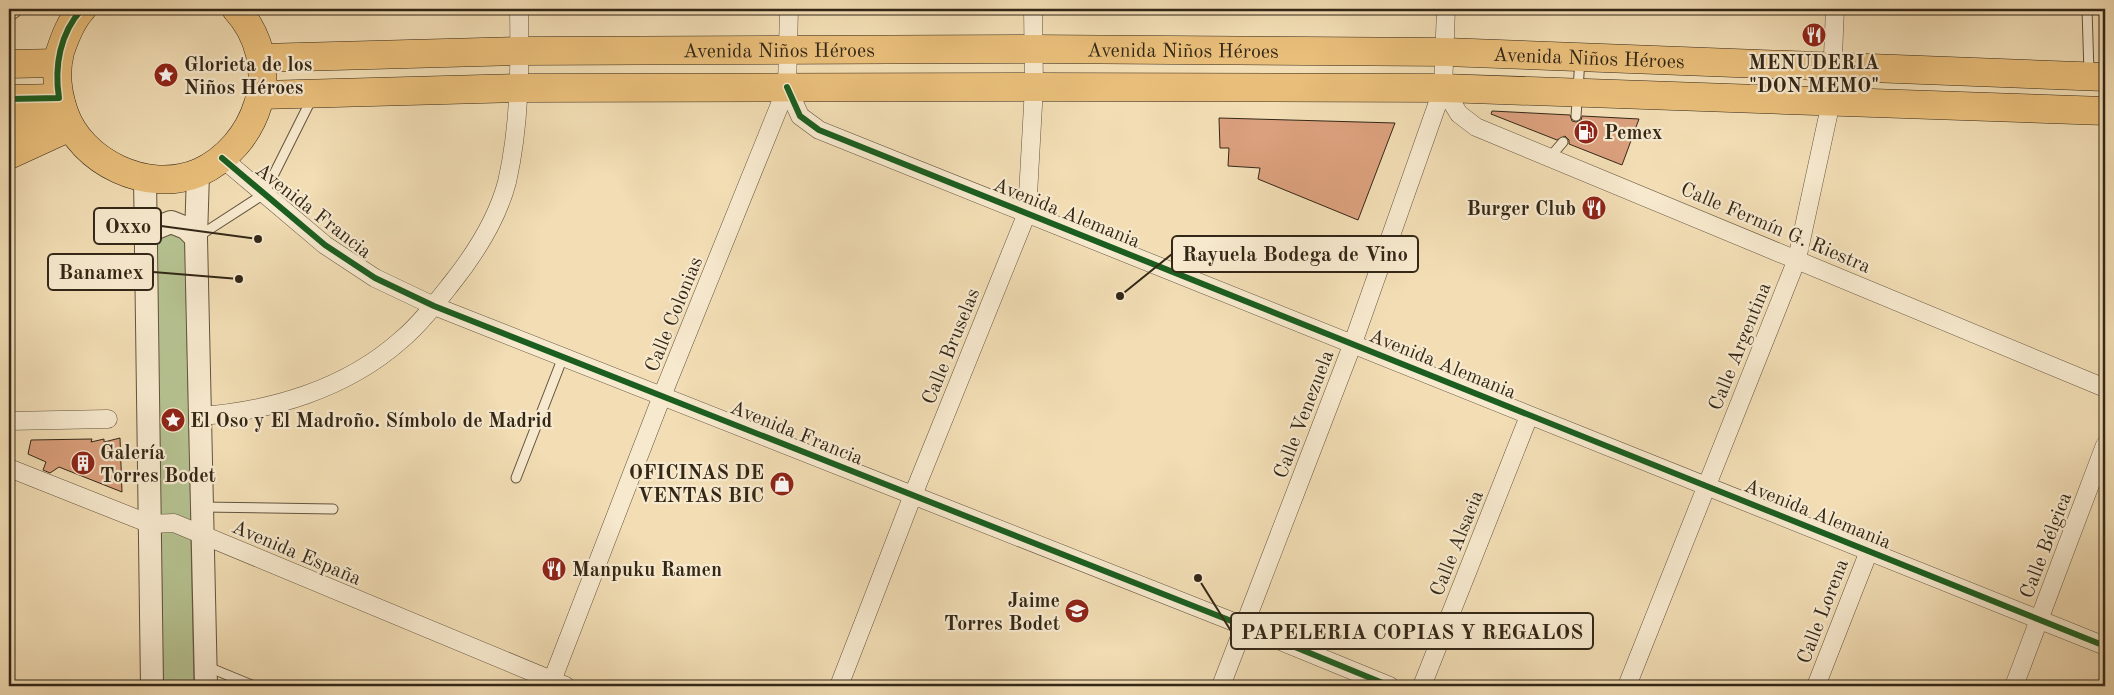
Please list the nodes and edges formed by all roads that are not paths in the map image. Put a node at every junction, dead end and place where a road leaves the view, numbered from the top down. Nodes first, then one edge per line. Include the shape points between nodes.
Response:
1 (17, 9) edge
2 (82, 9) edge
3 (236, 9) edge
4 (519, 9) edge
5 (790, 9) edge
6 (1033, 9) edge
7 (1446, 9) edge
8 (1835, 9) edge
9 (2087, 9) edge
10 (9, 17) edge
11 (1033, 49) junction
12 (789, 50) junction
13 (520, 52) junction
14 (1445, 52) junction
15 (1581, 57) junction
16 (261, 58) junction
17 (57, 63) junction
18 (9, 64) edge
19 (1833, 68) junction
20 (2097, 76) edge
21 (787, 87) junction
22 (1034, 87) junction
23 (519, 88) junction
24 (1443, 88) junction
25 (314, 93) junction
26 (261, 95) junction
27 (9, 99) edge
28 (1832, 102) junction
29 (1577, 104) junction
30 (64, 110) junction
31 (2105, 111) edge
32 (9, 128) edge
33 (1563, 142) dead end
34 (9, 155) edge
35 (1550, 157) junction
36 (222, 158) junction
37 (198, 173) junction
38 (145, 177) junction
39 (264, 194) junction
40 (1027, 213) junction
41 (196, 238) junction
42 (146, 239) junction
43 (1797, 259) junction
44 (434, 306) junction
45 (1353, 343) junction
46 (563, 357) junction
47 (2105, 388) edge
48 (662, 396) junction
49 (200, 416) junction
50 (1529, 416) junction
51 (108, 419) dead end
52 (9, 421) edge
53 (2105, 445) edge
54 (9, 468) edge
55 (516, 478) dead end
56 (1705, 486) junction
57 (913, 495) junction
58 (202, 507) junction
59 (333, 509) dead end
60 (150, 524) junction
61 (202, 536) junction
62 (1869, 551) junction
63 (2040, 620) junction
64 (1244, 626) junction
65 (2105, 646) edge
66 (206, 676) edge
67 (556, 684) edge
68 (152, 686) edge
69 (254, 686) edge
70 (839, 686) edge
71 (1221, 686) edge
72 (1390, 686) edge
73 (1422, 686) edge
74 (1626, 686) edge
75 (1816, 686) edge
76 (2014, 686) edge

1 - 10 lane
2 - 17 main road via 65,35
3 - 16 main road via 255,36
4 - 13 street
5 - 12 street, Calle Colonias
6 - 11 street, Calle Bruselas
7 - 14 street, Calle Venezuela
8 - 19 street, Calle Argentina
9 - 20 lane
11 - 12 main road, Avenida Niños Héroes
11 - 14 main road, Avenida Niños Héroes
11 - 22 street, Calle Bruselas
12 - 13 main road, Avenida Niños Héroes
12 - 21 street, Calle Colonias
13 - 16 main road, Avenida Niños Héroes
13 - 23 street
14 - 15 main road, Avenida Niños Héroes
14 - 24 street, Calle Venezuela
15 - 19 main road, Avenida Niños Héroes
15 - 29 lane
16 - 26 main road
17 - 18 main road
17 - 30 main road via 57,80
19 - 20 main road, Avenida Niños Héroes
19 - 28 street, Calle Argentina
21 - 22 main road, Avenida Niños Héroes
21 - 23 main road, Avenida Niños Héroes
21 - 40 street, Avenida Alemania via 800,116 818,130
21 - 48 street, Calle Colonias
22 - 24 main road, Avenida Niños Héroes
22 - 40 street, Calle Bruselas
23 - 25 main road, Avenida Niños Héroes
23 - 44 street via 515,137 499,206 465,267
24 - 29 main road, Avenida Niños Héroes
24 - 35 street, Calle Fermín G. Riestra via 1459,114 1476,126
24 - 45 street, Calle Venezuela
25 - 26 main road, Avenida Niños Héroes
25 - 39 lane
26 - 36 main road via 254,119
27 - 30 main road
28 - 29 main road, Avenida Niños Héroes
28 - 31 main road, Avenida Niños Héroes
28 - 43 street, Calle Argentina
30 - 32 main road
30 - 34 main road
30 - 38 main road via 83,144 99,159 117,169
33 - 35 lane
35 - 43 street, Calle Fermín G. Riestra
36 - 37 main road
36 - 39 street, Avenida Francia
37 - 38 main road
37 - 41 street
38 - 42 street
39 - 41 lane
39 - 44 street, Avenida Francia via 325,245 358,267
40 - 45 street, Avenida Alemania
40 - 57 street, Calle Bruselas
41 - 42 street via 186,228 171,222 156,228
41 - 49 street
42 - 60 street
43 - 47 street, Calle Fermín G. Riestra
43 - 56 street, Calle Argentina
44 - 46 street, Avenida Francia
44 - 49 street via 401,340 374,361 325,388 270,405
45 - 50 street, Avenida Alemania
45 - 64 street, Calle Venezuela
46 - 48 street, Avenida Francia
46 - 55 lane
48 - 57 street, Avenida Francia
48 - 67 street, Calle Colonias
49 - 58 street
50 - 56 street, Avenida Alemania
50 - 73 street, Calle Alsacia
51 - 52 street
53 - 63 street, Calle Bélgica
54 - 60 street, Avenida España
56 - 62 street, Avenida Alemania
56 - 74 street, Calle Argentina
57 - 64 street, Avenida Francia
57 - 70 street, Calle Bruselas
58 - 59 lane
58 - 61 street
60 - 61 street, Avenida España via 174,523
60 - 68 street
61 - 66 street
61 - 67 street, Avenida España
62 - 63 street, Avenida Alemania
62 - 75 street, Calle Lorena
63 - 65 street, Avenida Alemania
63 - 76 street, Calle Bélgica
64 - 71 street, Calle Venezuela
64 - 72 street, Avenida Francia
66 - 69 lane

